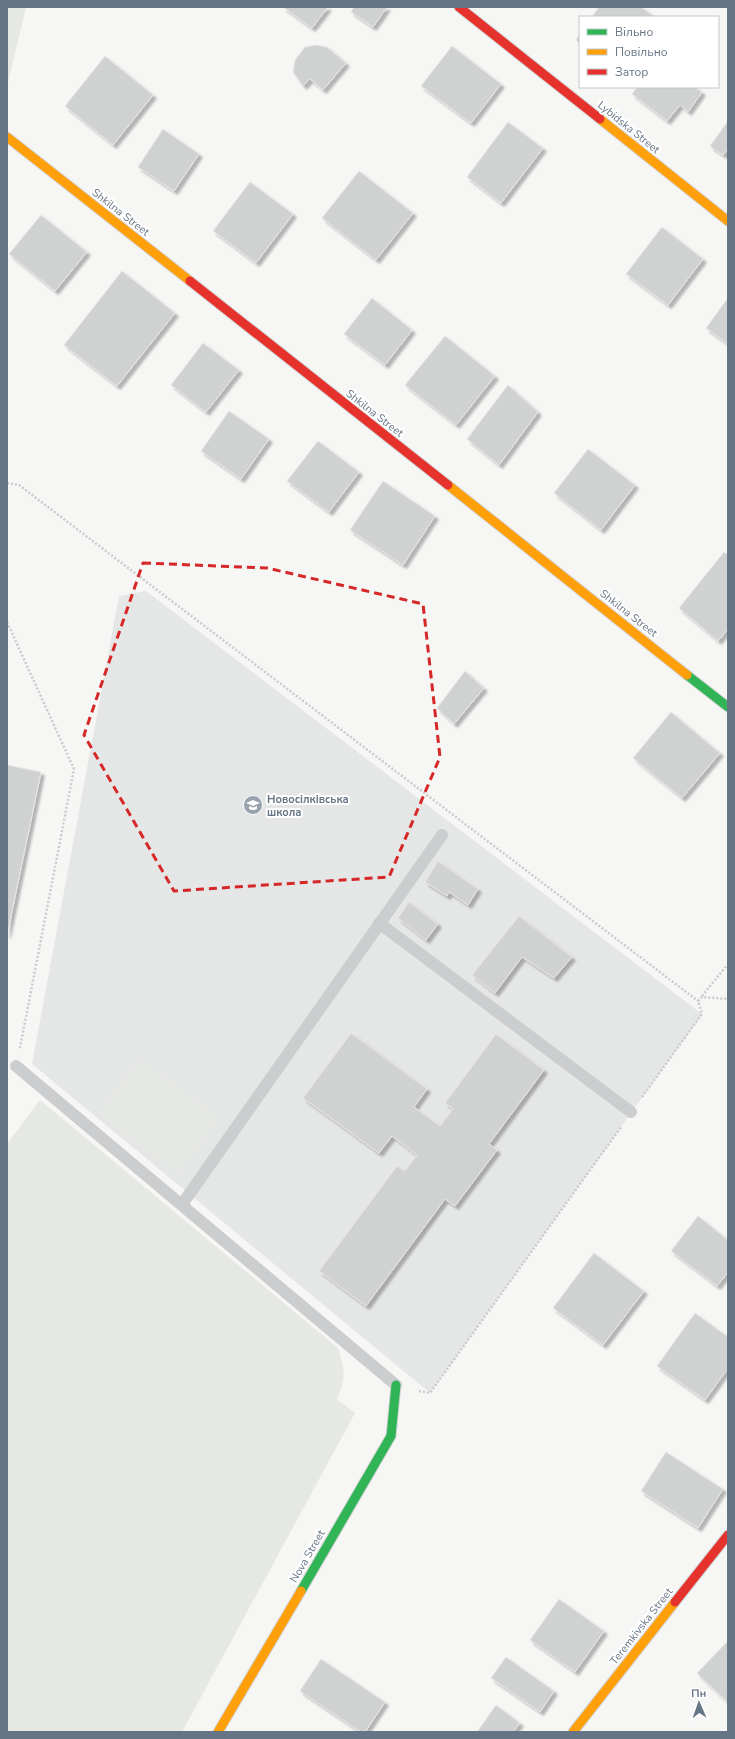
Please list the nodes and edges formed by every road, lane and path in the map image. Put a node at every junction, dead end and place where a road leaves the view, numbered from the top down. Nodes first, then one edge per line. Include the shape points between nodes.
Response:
1 (460, 7) edge
2 (7, 137) edge
3 (728, 221) edge
4 (7, 483) edge
5 (7, 622) edge
6 (728, 707) edge
7 (442, 835) dead end
8 (379, 923) junction
9 (728, 964) edge
10 (702, 997) junction
11 (728, 999) edge
12 (698, 1001) junction
13 (16, 1066) joint
14 (631, 1112) junction
15 (183, 1204) junction
16 (396, 1385) junction
17 (728, 1535) edge
18 (218, 1732) edge
19 (573, 1732) edge

1 - 3 street, Lybidska Street
2 - 6 street, Shkilna Street
4 - 12 path via 19,485
5 - 13 path via 74,769
7 - 8 lane
8 - 14 lane
8 - 15 lane
9 - 10 path
10 - 11 path
10 - 12 path
12 - 14 path via 702,1014
13 - 15 lane
14 - 16 path via 430,1393
15 - 16 lane
16 - 18 street, Nova Street via 391,1436
17 - 19 street, Teremkivska Street

